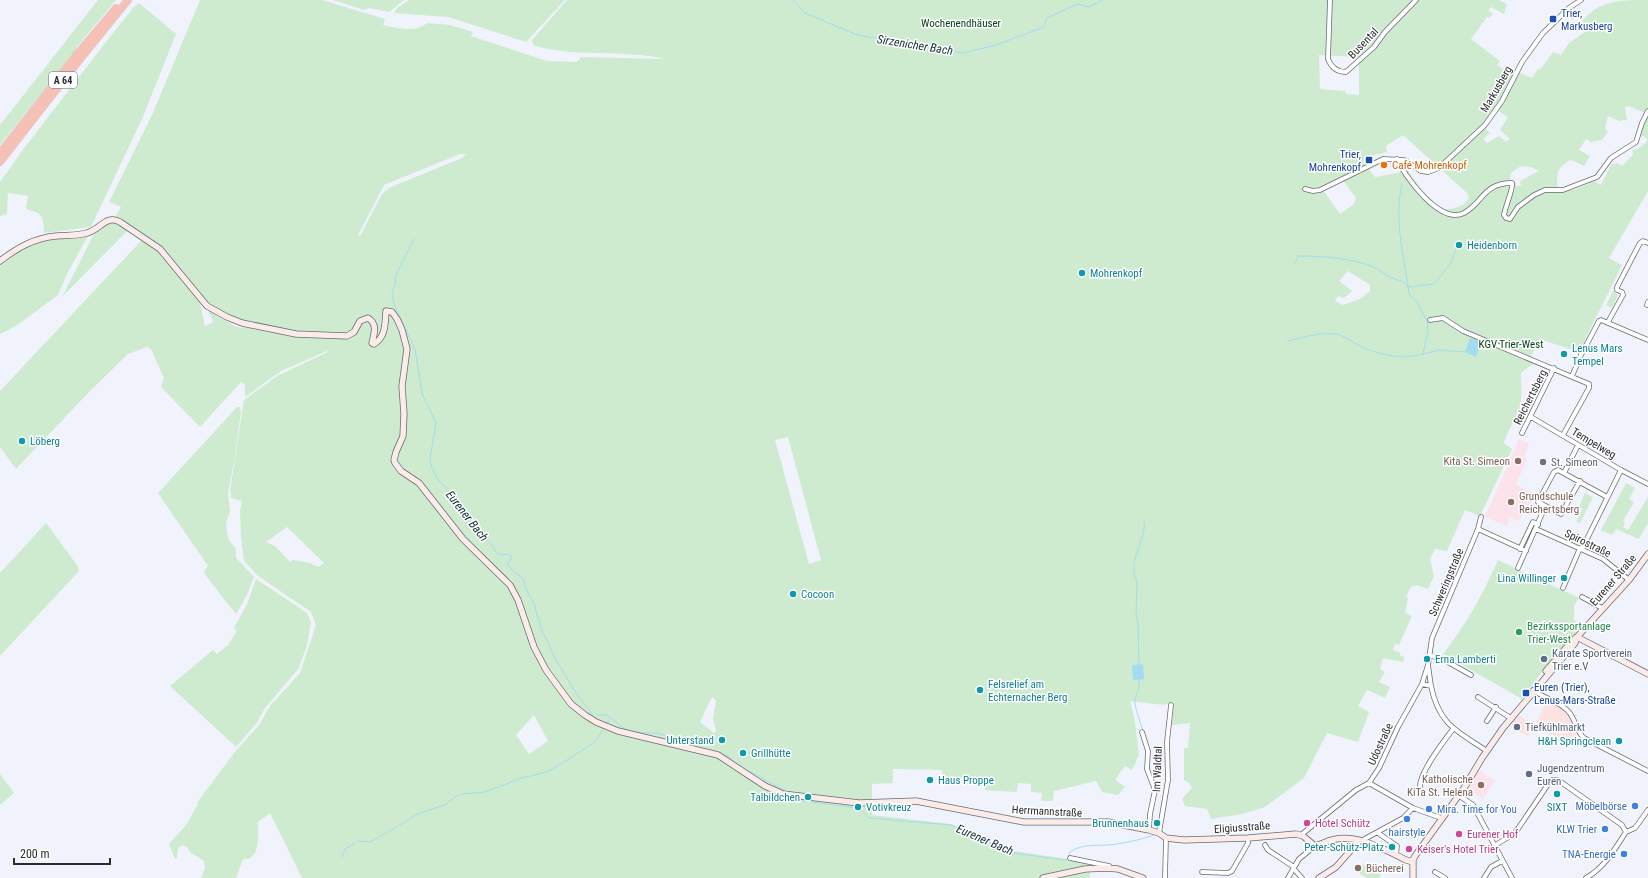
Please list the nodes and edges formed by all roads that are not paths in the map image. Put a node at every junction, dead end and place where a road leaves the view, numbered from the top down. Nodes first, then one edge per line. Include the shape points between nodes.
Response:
1 (122, 0) edge
2 (128, 0) edge
3 (1330, 0) edge
4 (1416, 0) edge
5 (1581, 0) edge
6 (1648, 111) edge
7 (0, 153) edge
8 (1397, 159) junction
9 (0, 162) edge
10 (1305, 189) dead end
11 (1648, 243) edge
12 (0, 261) edge
13 (1430, 320) dead end
14 (1608, 322) junction
15 (1648, 340) edge
16 (1554, 368) junction
17 (1572, 376) junction
18 (1531, 417) junction
19 (1522, 433) dead end
20 (1562, 435) junction
21 (1578, 445) junction
22 (1621, 470) junction
23 (1564, 473) junction
24 (1580, 481) junction
25 (1648, 484) edge
26 (1607, 496) junction
27 (1545, 507) junction
28 (1481, 517) dead end
29 (1537, 527) junction
30 (1478, 530) junction
31 (1520, 549) junction
32 (1581, 549) junction
33 (1526, 551) junction
34 (1648, 554) edge
35 (1518, 568) dead end
36 (1629, 580) junction
37 (1563, 588) dead end
38 (1582, 597) dead end
39 (1602, 608) junction
40 (1584, 629) junction
41 (1577, 637) junction
42 (1589, 644) junction
43 (1429, 655) junction
44 (1428, 664) junction
45 (1648, 674) edge
46 (1471, 675) dead end
47 (1422, 684) junction
48 (1431, 686) junction
49 (1534, 690) junction
50 (1478, 696) dead end
51 (1171, 705) dead end
52 (1496, 708) junction
53 (1513, 717) junction
54 (1487, 721) dead end
55 (1453, 729) junction
56 (1142, 732) dead end
57 (1487, 751) junction
58 (1648, 771) edge
59 (1369, 783) junction
60 (1420, 787) dead end
61 (1458, 795) junction
62 (1412, 808) junction
63 (1648, 810) edge
64 (1441, 818) junction
65 (1148, 830) junction
66 (1626, 832) junction
67 (1159, 833) junction
68 (1378, 833) junction
69 (1302, 835) junction
70 (1166, 838) junction
71 (1248, 838) junction
72 (1359, 841) junction
73 (1265, 845) dead end
74 (1315, 846) junction
75 (1494, 846) junction
76 (1396, 855) junction
77 (1070, 858) dead end
78 (1502, 861) junction
79 (1413, 862) junction
80 (1294, 867) junction
81 (1113, 868) junction
82 (1202, 872) dead end
83 (1435, 872) dead end
84 (1043, 878) edge
85 (1143, 878) edge
86 (1165, 878) edge
87 (1288, 878) edge
88 (1302, 878) edge
89 (1320, 878) edge
90 (1413, 878) edge
91 (1445, 878) edge
92 (1484, 878) edge
93 (1512, 878) edge
94 (1586, 878) edge

1 - 7 highway, A 64
2 - 9 highway, A 64
3 - 4 street, Busental via 1328,59 1332,67 1340,72 1346,72 1374,47
5 - 8 street, Markusberg via 1568,8 1543,33 1522,62 1502,101 1485,125 1442,166 1435,170 1421,171 1404,160
6 - 8 street via 1636,142 1611,158 1594,180 1563,190 1545,190 1534,195 1518,207 1510,219 1504,215 1512,183 1492,188 1470,209 1454,215 1432,205
8 - 10 street, Markusberg via 1383,158 1320,190
11 - 14 street via 1641,241 1617,287 1622,295
12 - 65 street, Herrmannstraße via 20,247 36,240 88,233 109,219 116,219 160,249 207,306 242,324 302,335 347,336 354,332 360,321 368,318 375,328 372,343 374,344 382,336 385,328 386,311 392,312 402,330 407,349 402,386 403,436 394,458 395,463 401,471 419,483 463,539 510,584 543,666 571,704 601,724 618,731 718,755 765,786 783,794 859,803 916,801 1019,821 1103,822
13 - 16 street via 1443,318 1463,331
14 - 15 street
14 - 17 street via 1599,321
16 - 17 street
16 - 18 street, Reichertsberg
17 - 20 street via 1589,384 1589,388
18 - 19 street, Reichertsberg
18 - 20 street, Tempelweg
20 - 21 street, Tempelweg
21 - 22 street, Tempelweg
21 - 23 street
22 - 25 street, Tempelweg
22 - 26 street
23 - 24 street
23 - 27 street via 1558,470 1554,472 1538,502
24 - 26 street
24 - 27 street via 1561,514
26 - 32 street
27 - 29 street
28 - 30 street, Schweringstraße
29 - 31 street via 1533,522
29 - 32 street, Spirostraße
29 - 33 street
30 - 31 street
30 - 43 street, Schweringstraße via 1432,638
31 - 33 street
32 - 36 street, Spirostraße via 1610,563
32 - 37 street
33 - 35 street
34 - 36 street, Eurener Straße
36 - 39 street, Eurener Straße
38 - 39 street
39 - 40 street, Eurener Straße
40 - 41 street, Eurener Straße
40 - 42 street via 1585,639
41 - 42 street
41 - 49 street, Eurener Straße via 1575,643
42 - 45 street
43 - 44 street, Udostraße
43 - 46 street via 1440,655
44 - 47 street, Udostraße
44 - 48 street
47 - 48 street
47 - 59 street, Udostraße
48 - 55 street via 1438,709
49 - 53 street, Eurener Straße
49 - 58 street via 1566,708 1577,731 1584,738
50 - 52 street
51 - 67 street, Im Waldtal via 1167,749 1168,780
52 - 53 street
52 - 54 street
53 - 57 street, Eurener Straße
55 - 57 street
55 - 60 street via 1434,756 1420,782
56 - 65 street via 1148,751 1147,769 1155,790
57 - 61 street, Eurener Straße
59 - 62 street
59 - 69 street, Udostraße via 1356,790
61 - 64 street, Eurener Straße
61 - 75 street via 1472,805
62 - 64 street
62 - 68 street via 1403,818
63 - 66 street via 1634,830
64 - 79 street, Eurener Straße
65 - 67 street, Herrmannstraße
66 - 75 street via 1622,824 1555,779 1549,782 1514,833
66 - 94 street via 1604,865
67 - 70 street, Herrmannstraße
68 - 72 street
68 - 76 street via 1397,846
69 - 71 street, Eligiusstraße
69 - 74 street
70 - 71 street, Eligiusstraße
70 - 86 street
71 - 82 street via 1248,843 1232,871
72 - 74 street via 1337,838
72 - 76 street
72 - 89 street via 1336,868
73 - 80 street via 1268,850
74 - 80 street via 1299,859
75 - 78 street
76 - 79 street
77 - 81 street
78 - 92 street via 1491,867
78 - 93 street
79 - 90 street, Eurener Straße
80 - 87 street
80 - 88 street
81 - 84 street via 1085,869
81 - 85 street
83 - 91 street

